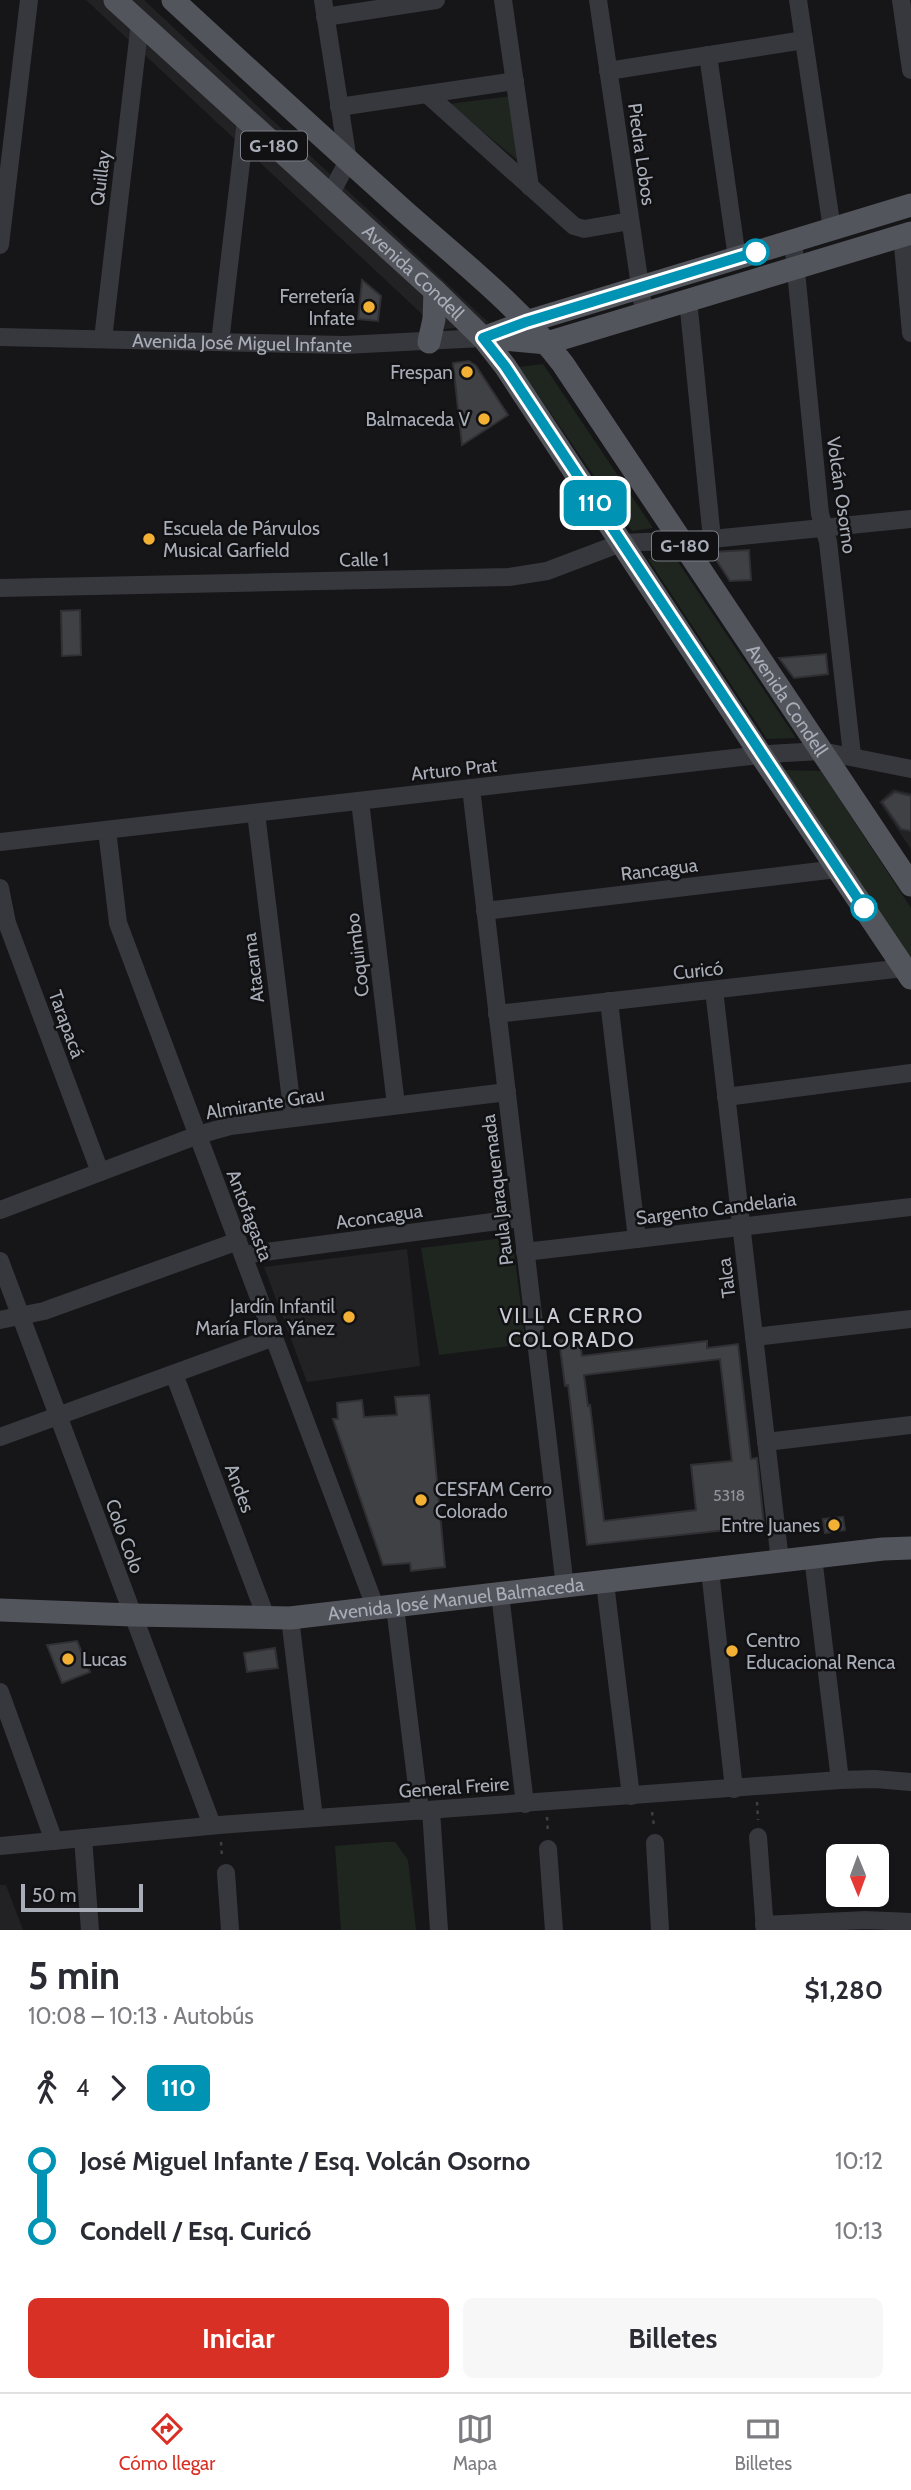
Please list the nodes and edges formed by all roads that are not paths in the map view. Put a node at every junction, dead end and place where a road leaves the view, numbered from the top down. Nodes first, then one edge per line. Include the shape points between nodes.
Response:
1 (29, 0) edge
2 (115, 0) edge
3 (173, 0) edge
4 (436, 0) edge
5 (503, 0) edge
6 (598, 0) edge
7 (798, 0) edge
8 (901, 0) edge
9 (324, 8) edge
10 (140, 22) junction
11 (804, 40) junction
12 (708, 55) junction
13 (911, 70) edge
14 (608, 71) junction
15 (515, 81) junction
16 (428, 94) junction
17 (339, 107) junction
18 (246, 120) junction
19 (348, 161) junction
20 (530, 187) junction
21 (329, 197) junction
22 (911, 205) edge
23 (630, 221) junction
24 (832, 229) junction
25 (906, 234) edge
26 (793, 241) junction
27 (0, 245) edge
28 (737, 258) junction
29 (796, 267) junction
30 (640, 287) junction
31 (435, 290) junction
32 (688, 300) junction
33 (910, 306) edge
34 (644, 313) junction
35 (526, 322) junction
36 (911, 333) edge
37 (0, 337) edge
38 (483, 338) junction
39 (103, 339) junction
40 (220, 342) junction
41 (429, 342) junction
42 (547, 343) junction
43 (911, 519) edge
44 (824, 528) junction
45 (712, 539) junction
46 (682, 542) junction
47 (621, 543) junction
48 (0, 588) edge
49 (821, 751) junction
50 (761, 755) junction
51 (852, 755) junction
52 (911, 769) edge
53 (471, 788) junction
54 (360, 800) junction
55 (256, 813) junction
56 (107, 830) junction
57 (0, 842) edge
58 (837, 869) junction
59 (911, 885) edge
60 (0, 888) edge
61 (485, 911) junction
62 (908, 973) edge
63 (714, 989) junction
64 (609, 1001) junction
65 (497, 1014) junction
66 (911, 1073) edge
67 (506, 1092) junction
68 (726, 1097) junction
69 (397, 1105) junction
70 (293, 1117) junction
71 (198, 1135) junction
72 (100, 1172) junction
73 (911, 1207) edge
74 (0, 1210) edge
75 (521, 1218) junction
76 (741, 1227) junction
77 (637, 1239) junction
78 (240, 1248) junction
79 (525, 1252) junction
80 (0, 1261) edge
81 (20, 1316) junction
82 (911, 1319) edge
83 (0, 1320) edge
84 (274, 1337) junction
85 (754, 1338) junction
86 (174, 1374) junction
87 (58, 1416) junction
88 (911, 1425) edge
89 (0, 1437) edge
90 (766, 1442) junction
91 (911, 1548) edge
92 (813, 1558) junction
93 (780, 1561) junction
94 (710, 1570) junction
95 (606, 1583) junction
96 (565, 1587) junction
97 (500, 1594) junction
98 (385, 1608) junction
99 (0, 1610) edge
100 (132, 1615) junction
101 (266, 1617) junction
102 (290, 1618) junction
103 (0, 1692) edge
104 (840, 1780) junction
105 (911, 1782) edge
106 (734, 1788) junction
107 (631, 1796) junction
108 (525, 1804) junction
109 (426, 1811) junction
110 (314, 1818) junction
111 (216, 1825) junction
112 (758, 1837) road end
113 (83, 1838) junction
114 (54, 1841) junction
115 (655, 1843) road end
116 (0, 1846) edge
117 (548, 1850) road end
118 (226, 1873) road end
119 (911, 1922) edge
120 (765, 1928) edge
121 (90, 1930) edge
122 (230, 1930) edge
123 (439, 1930) edge
124 (554, 1930) edge
125 (660, 1930) edge

1 - 27 street
2 - 10 main road, Avenida Condell / G-180
3 - 19 main road, Avenida Condell / G-180
4 - 9 street
5 - 15 street
6 - 14 street, Piedra Lobos
7 - 11 street
8 - 13 street
9 - 17 street
10 - 18 main road, Avenida Condell / G-180
10 - 39 street, Quillay
11 - 12 street
11 - 24 street
12 - 14 street
12 - 28 street
14 - 23 street, Piedra Lobos
15 - 16 street
15 - 20 street
16 - 17 street
16 - 20 street
17 - 19 street
18 - 21 main road, Avenida Condell / G-180
18 - 40 street
19 - 21 street
19 - 35 main road, Avenida Condell / G-180
20 - 23 street via 579,228
21 - 31 main road, Avenida Condell / G-180
22 - 24 main road, Avenida José Miguel Infante
23 - 30 street, Piedra Lobos
24 - 26 main road, Avenida José Miguel Infante
25 - 29 main road, Avenida José Miguel Infante
25 - 33 street
26 - 28 main road, Avenida José Miguel Infante
26 - 29 street, Volcán Osorno
28 - 30 main road, Avenida José Miguel Infante
29 - 32 main road, Avenida José Miguel Infante
29 - 44 street, Volcán Osorno
30 - 34 street, Piedra Lobos
30 - 35 main road, Avenida José Miguel Infante
31 - 38 main road, Avenida Condell / G-180
31 - 41 main road
32 - 34 main road, Avenida José Miguel Infante
32 - 45 street
33 - 36 street
34 - 42 main road, Avenida José Miguel Infante
35 - 38 main road, Avenida José Miguel Infante
35 - 42 main road, Avenida Condell / G-180
37 - 39 street, Avenida José Miguel Infante
38 - 41 street, Avenida José Miguel Infante
38 - 42 main road, Avenida José Miguel Infante
38 - 47 main road, Avenida Condell / G-180
39 - 40 street, Avenida José Miguel Infante
40 - 41 street, Avenida José Miguel Infante
42 - 46 main road, Avenida Condell / G-180
43 - 44 street, Calle 1
44 - 45 street, Calle 1
44 - 51 street, Volcán Osorno
45 - 46 street, Calle 1
46 - 47 street, Calle 1
46 - 49 main road, Avenida Condell / G-180
47 - 48 street, Calle 1 via 547,571 509,577
47 - 50 main road, Avenida Condell / G-180
49 - 50 street, Arturo Prat
49 - 51 street, Arturo Prat
49 - 59 main road, Avenida Condell / G-180
50 - 53 street, Arturo Prat
50 - 58 main road, Avenida Condell / G-180
51 - 52 street, Arturo Prat
53 - 54 street, Arturo Prat
53 - 61 street, Paula Jaraquemada
54 - 55 street, Arturo Prat
54 - 69 street, Coquimbo
55 - 56 street, Arturo Prat
55 - 70 street, Atacama
56 - 57 street, Arturo Prat
56 - 71 street, Antofagasta via 118,923
58 - 61 street, Rancagua
58 - 62 main road, Avenida Condell / G-180
60 - 72 street, Tarapacá via 7,923
61 - 65 street, Paula Jaraquemada
62 - 63 street, Curicó
63 - 64 street, Curicó
63 - 68 street, Talca
64 - 65 street, Curicó
64 - 77 street
65 - 67 street, Paula Jaraquemada
66 - 68 street
67 - 69 street, Almirante Grau
67 - 75 street, Paula Jaraquemada
68 - 76 street, Talca
69 - 70 street, Almirante Grau
70 - 71 street, Almirante Grau
71 - 72 street, Almirante Grau
71 - 78 street, Antofagasta
72 - 74 street, Almirante Grau
73 - 76 street, Sargento Candelaria
75 - 78 street, Aconcagua
75 - 79 street, Paula Jaraquemada
76 - 77 street, Sargento Candelaria
76 - 85 street, Talca
77 - 79 street, Sargento Candelaria
78 - 81 street, Aconcagua
78 - 84 street, Antofagasta
79 - 96 street, Paula Jaraquemada
80 - 81 street, Colo Colo
81 - 83 street, Aconcagua
81 - 87 street, Colo Colo
82 - 85 street
84 - 86 street
84 - 98 street, Antofagasta
85 - 90 street, Talca
86 - 87 street
86 - 101 street, Andes
87 - 89 street
87 - 100 street, Colo Colo
88 - 90 street
90 - 93 street, Talca
91 - 92 main road, Avenida José Manuel Balmaceda
92 - 93 main road, Avenida José Manuel Balmaceda
92 - 104 street
93 - 94 main road, Avenida José Manuel Balmaceda
94 - 95 main road, Avenida José Manuel Balmaceda
94 - 106 street
95 - 96 main road, Avenida José Manuel Balmaceda
95 - 107 street
96 - 97 main road, Avenida José Manuel Balmaceda
97 - 98 main road, Avenida José Manuel Balmaceda
97 - 108 street
98 - 102 main road, Avenida José Manuel Balmaceda
98 - 109 street, Antofagasta
99 - 100 main road, Avenida José Manuel Balmaceda
100 - 101 main road, Avenida José Manuel Balmaceda
100 - 111 street, Colo Colo
101 - 102 main road, Avenida José Manuel Balmaceda
102 - 110 street
103 - 114 street
104 - 105 street, General Freire
104 - 106 street, General Freire
106 - 107 street, General Freire
107 - 108 street, General Freire
108 - 109 street, General Freire
109 - 110 street, General Freire
109 - 123 street, Antofagasta
110 - 111 street, General Freire
111 - 113 street, General Freire
112 - 120 street
113 - 114 street, General Freire
113 - 121 street
114 - 116 street, General Freire
115 - 125 street
117 - 124 street
118 - 122 street
119 - 120 street via 865,1920

